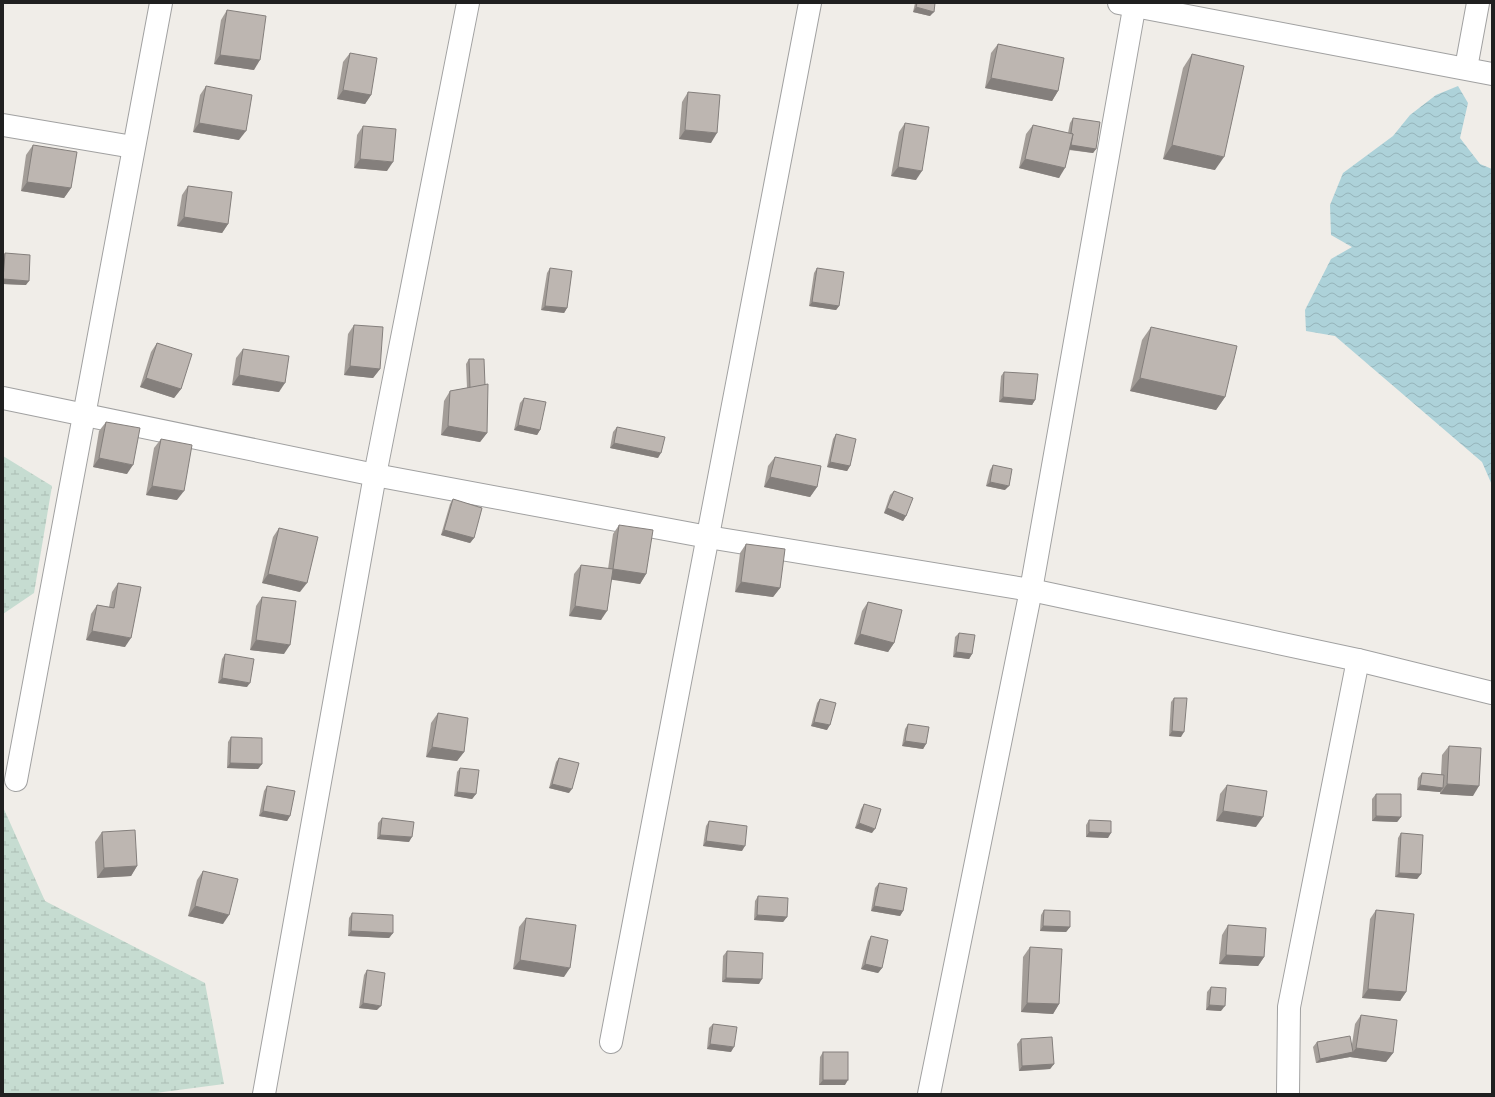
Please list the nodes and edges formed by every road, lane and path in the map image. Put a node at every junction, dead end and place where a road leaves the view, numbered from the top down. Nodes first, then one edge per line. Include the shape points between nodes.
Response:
1 (161, 3) edge
2 (468, 3) edge
3 (810, 3) edge
4 (1478, 3) edge
5 (1129, 4) edge
6 (1466, 68) junction
7 (1492, 74) edge
8 (3, 125) edge
9 (133, 147) junction
10 (3, 398) edge
11 (83, 414) junction
12 (375, 475) junction
13 (708, 537) junction
14 (1031, 590) junction
15 (1358, 660) junction
16 (1492, 693) edge
17 (16, 780) dead end
18 (612, 1042) dead end
19 (264, 1094) edge
20 (929, 1094) edge
21 (1288, 1094) edge

1 - 9 street
2 - 12 street
3 - 13 street
4 - 6 street
5 - 6 street
5 - 14 street
6 - 7 street
8 - 9 street
9 - 11 street
10 - 11 street
11 - 12 street
11 - 17 street
12 - 13 street
12 - 19 street
13 - 14 street
13 - 18 street
14 - 15 street
14 - 20 street
15 - 16 street
15 - 21 street via 1289,1007

